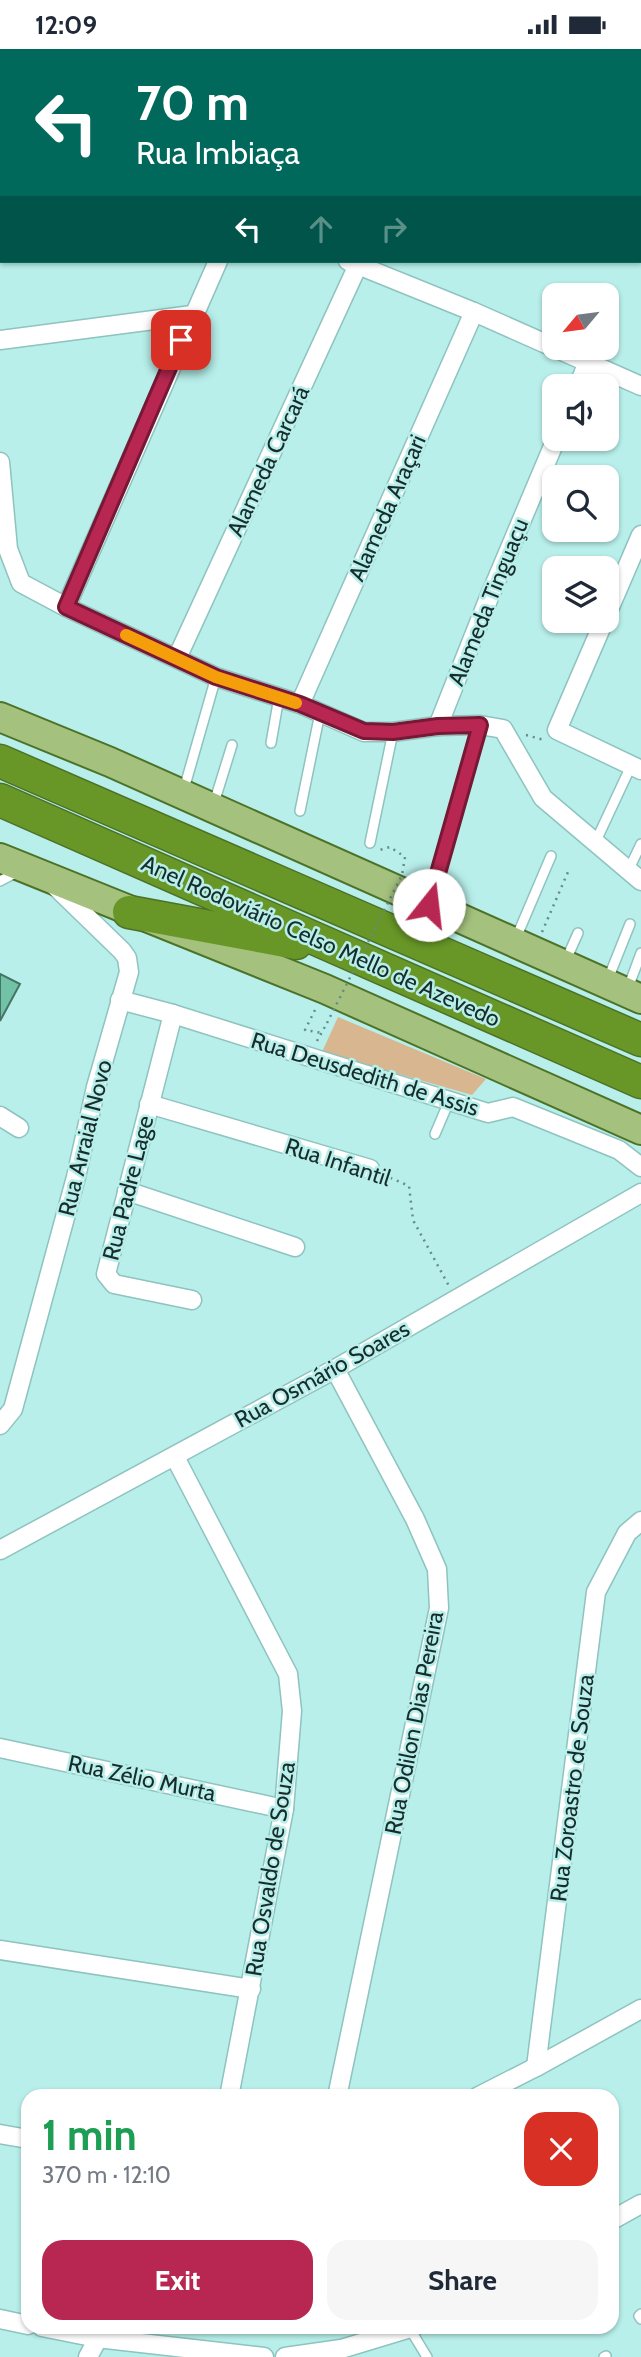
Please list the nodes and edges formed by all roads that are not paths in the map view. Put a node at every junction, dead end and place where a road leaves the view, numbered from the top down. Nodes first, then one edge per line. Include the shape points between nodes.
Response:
1 (217, 263) edge
2 (365, 265) edge
3 (474, 312) junction
4 (192, 315) junction
5 (0, 340) edge
6 (587, 364) junction
7 (583, 374) edge
8 (641, 386) edge
9 (551, 451) edge
10 (0, 462) edge
11 (641, 535) edge
12 (619, 586) edge
13 (66, 607) junction
14 (599, 633) edge
15 (177, 658) junction
16 (216, 677) junction
17 (279, 697) junction
18 (300, 704) junction
19 (320, 713) junction
20 (0, 717) edge
21 (480, 725) junction
22 (438, 726) junction
23 (393, 732) junction
24 (0, 741) edge
25 (271, 743) dead end
26 (232, 745) dead end
27 (0, 761) edge
28 (636, 768) edge
29 (186, 782) dead end
30 (0, 800) edge
31 (103, 806) junction
32 (213, 808) junction
33 (300, 811) dead end
34 (596, 842) junction
35 (370, 843) dead end
36 (641, 844) edge
37 (551, 856) dead end
38 (17, 871) edge
39 (635, 876) edge
40 (429, 905) junction
41 (129, 912) junction
42 (630, 924) dead end
43 (578, 933) dead end
44 (524, 947) junction
45 (641, 953) edge
46 (354, 954) junction
47 (564, 965) junction
48 (624, 992) edge
49 (120, 1000) junction
50 (173, 1014) junction
51 (641, 1040) edge
52 (641, 1082) edge
53 (450, 1099) junction
54 (149, 1104) junction
55 (0, 1116) edge
56 (19, 1128) dead end
57 (641, 1130) edge
58 (435, 1134) dead end
59 (641, 1167) edge
60 (370, 1169) road end
61 (127, 1191) junction
62 (641, 1193) edge
63 (295, 1247) dead end
64 (192, 1300) dead end
65 (335, 1369) junction
66 (0, 1425) edge
67 (175, 1457) junction
68 (641, 1521) edge
69 (0, 1550) edge
70 (0, 1748) edge
71 (284, 1809) junction
72 (0, 1950) edge
73 (251, 1989) junction
74 (641, 2009) edge
75 (536, 2067) junction
76 (231, 2089) edge
77 (339, 2089) edge
78 (493, 2089) edge
79 (0, 2134) edge
80 (21, 2138) edge
81 (641, 2204) edge
82 (619, 2216) edge
83 (0, 2319) edge
84 (21, 2324) edge
85 (100, 2334) edge
86 (107, 2334) edge
87 (392, 2334) edge
88 (415, 2334) edge
89 (88, 2357) edge
90 (264, 2357) edge
91 (285, 2357) edge
92 (427, 2357) edge

1 - 4 street
2 - 3 street
2 - 15 street, Alameda Carcará
3 - 6 street
3 - 18 street, Alameda Araçari
4 - 5 street
4 - 13 street
6 - 7 street
6 - 8 street
9 - 22 street, Alameda Tinguaçu
10 - 13 street via 8,549 21,583
11 - 12 street
13 - 15 street
14 - 28 street via 557,730
15 - 16 street
16 - 17 street
16 - 29 lane
17 - 18 street
17 - 25 lane
18 - 19 street
19 - 23 street via 364,731
19 - 33 lane
20 - 32 main road
21 - 22 street
21 - 34 street via 503,729 543,798
21 - 40 lane
22 - 23 street
23 - 35 lane
24 - 31 highway
26 - 32 lane
27 - 31 highway, Anel Rodoviário Celso Mello de Azevedo
28 - 34 lane
30 - 46 highway, Anel Rodoviário Celso Mello de Azevedo
31 - 51 highway, Anel Rodoviário Celso Mello de Azevedo
32 - 40 main road
34 - 39 street
36 - 39 lane
37 - 44 lane
38 - 41 main road, Anel Rodoviário Celso Mello de Azevedo
38 - 49 street, Rua Arraial Novo via 122,951 129,972
40 - 44 main road
41 - 46 highway
41 - 57 main road, Anel Rodoviário Celso Mello de Azevedo via 325,989
42 - 48 lane
43 - 47 lane
44 - 47 main road
45 - 48 lane
46 - 52 highway, Anel Rodoviário Celso Mello de Azevedo
47 - 48 main road
49 - 50 street, Rua Deusdedith de Assis
49 - 66 street, Rua Arraial Novo via 13,1409
50 - 53 street, Rua Deusdedith de Assis
50 - 54 street, Rua Padre Lage
53 - 58 lane
53 - 59 street, Rua Deusdedith de Assis via 488,1113 513,1107 619,1150
54 - 60 street, Rua Infantil
54 - 61 street, Rua Padre Lage
55 - 56 street
61 - 63 street
61 - 64 street, Rua Padre Lage via 106,1274 114,1284
62 - 65 street, Rua Osmário Soares
65 - 67 street, Rua Osmário Soares
65 - 77 street, Rua Odilon Dias Pereira via 437,1569 439,1608
67 - 69 street, Rua Osmário Soares
67 - 71 street, Rua Osvaldo de Souza via 288,1674 292,1711
68 - 75 street, Rua Zoroastro de Souza via 627,1533 596,1592
70 - 71 street, Rua Zélio Murta
71 - 73 street, Rua Osvaldo de Souza
72 - 73 street
73 - 76 street, Rua Osvaldo de Souza
74 - 75 street
75 - 78 street
79 - 80 street
81 - 82 street
83 - 84 street
85 - 89 street
86 - 90 street
87 - 91 street via 341,2349
88 - 92 lane

